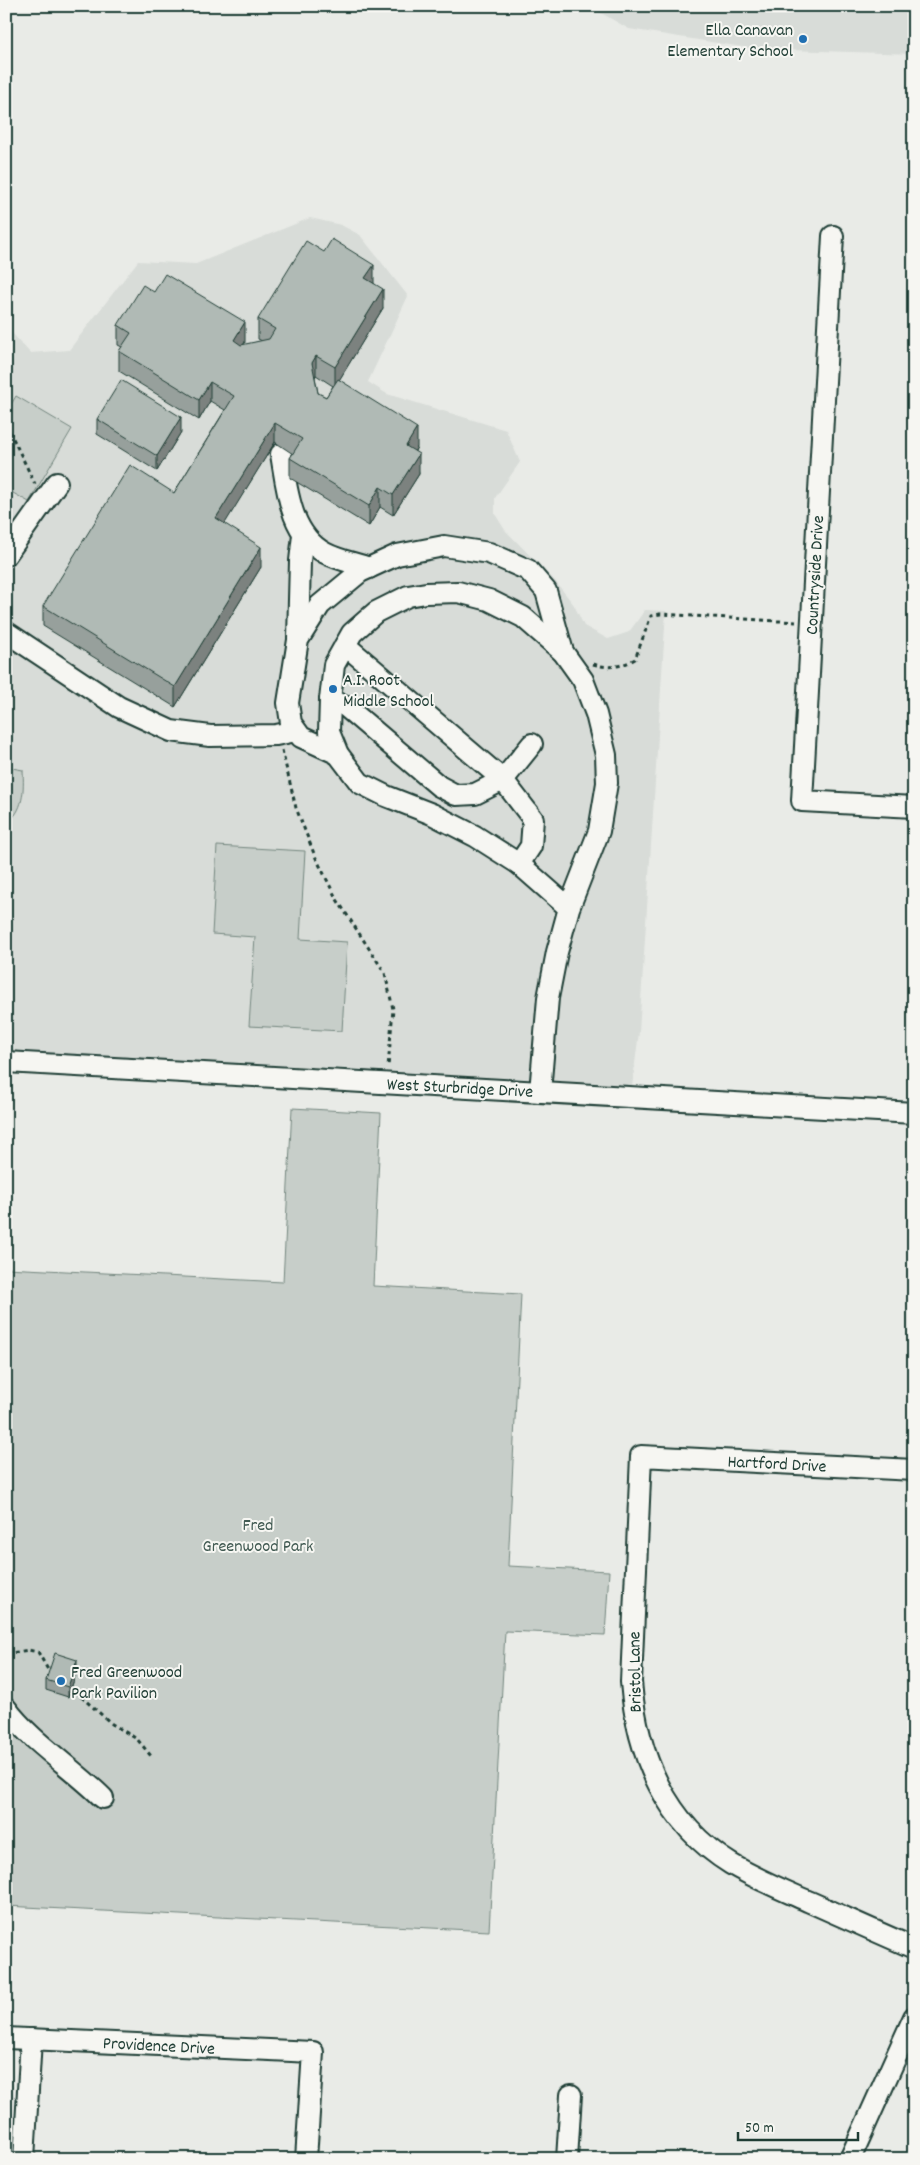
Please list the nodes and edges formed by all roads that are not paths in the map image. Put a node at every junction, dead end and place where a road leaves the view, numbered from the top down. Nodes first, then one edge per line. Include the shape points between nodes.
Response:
1 (833, 236) dead end
2 (281, 454) dead end
3 (57, 484) dead end
4 (303, 535) junction
5 (6, 555) edge
6 (369, 568) junction
7 (6, 632) edge
8 (298, 640) junction
9 (345, 645) junction
10 (563, 652) junction
11 (330, 700) junction
12 (296, 731) junction
13 (532, 744) dead end
14 (338, 754) junction
15 (503, 780) junction
16 (914, 807) edge
17 (519, 864) junction
18 (569, 908) junction
19 (6, 1062) edge
20 (540, 1092) junction
21 (914, 1113) edge
22 (641, 1456) joint
23 (914, 1470) edge
24 (6, 1708) edge
25 (103, 1798) dead end
26 (914, 1948) edge
27 (914, 2017) edge
28 (6, 2038) edge
29 (31, 2039) junction
30 (571, 2095) dead end
31 (24, 2159) edge
32 (306, 2159) edge
33 (567, 2159) edge
34 (850, 2159) edge

1 - 16 street, Countryside Drive via 802,801
2 - 4 street via 291,508
3 - 5 street
4 - 6 street via 325,553
4 - 8 street
6 - 8 street via 320,605
6 - 10 street via 397,555 444,546 489,553 528,570 546,591
7 - 12 street via 119,707 171,731 210,736 276,735
8 - 12 street via 288,703 291,723
9 - 10 street via 352,633 376,612 408,596 458,592 489,600 524,617
9 - 11 street via 334,665
9 - 15 street
10 - 18 street via 583,680 596,714 606,755 607,783 599,831
11 - 14 street via 329,732
11 - 15 street via 345,706 439,786 456,795 475,794
12 - 14 street via 301,737
13 - 15 street
14 - 17 street via 360,783 432,814
15 - 17 street via 533,819 531,846
17 - 18 street
18 - 20 street via 548,998
19 - 20 street, West Sturbridge Drive
20 - 21 street, West Sturbridge Drive
22 - 23 street, Hartford Drive
22 - 26 street, Bristol Lane via 631,1682 640,1742 651,1771 689,1828 730,1863 756,1878
24 - 25 street
27 - 34 street
28 - 29 street, Providence Drive
29 - 31 street
29 - 32 street, Providence Drive via 313,2052
30 - 33 street

